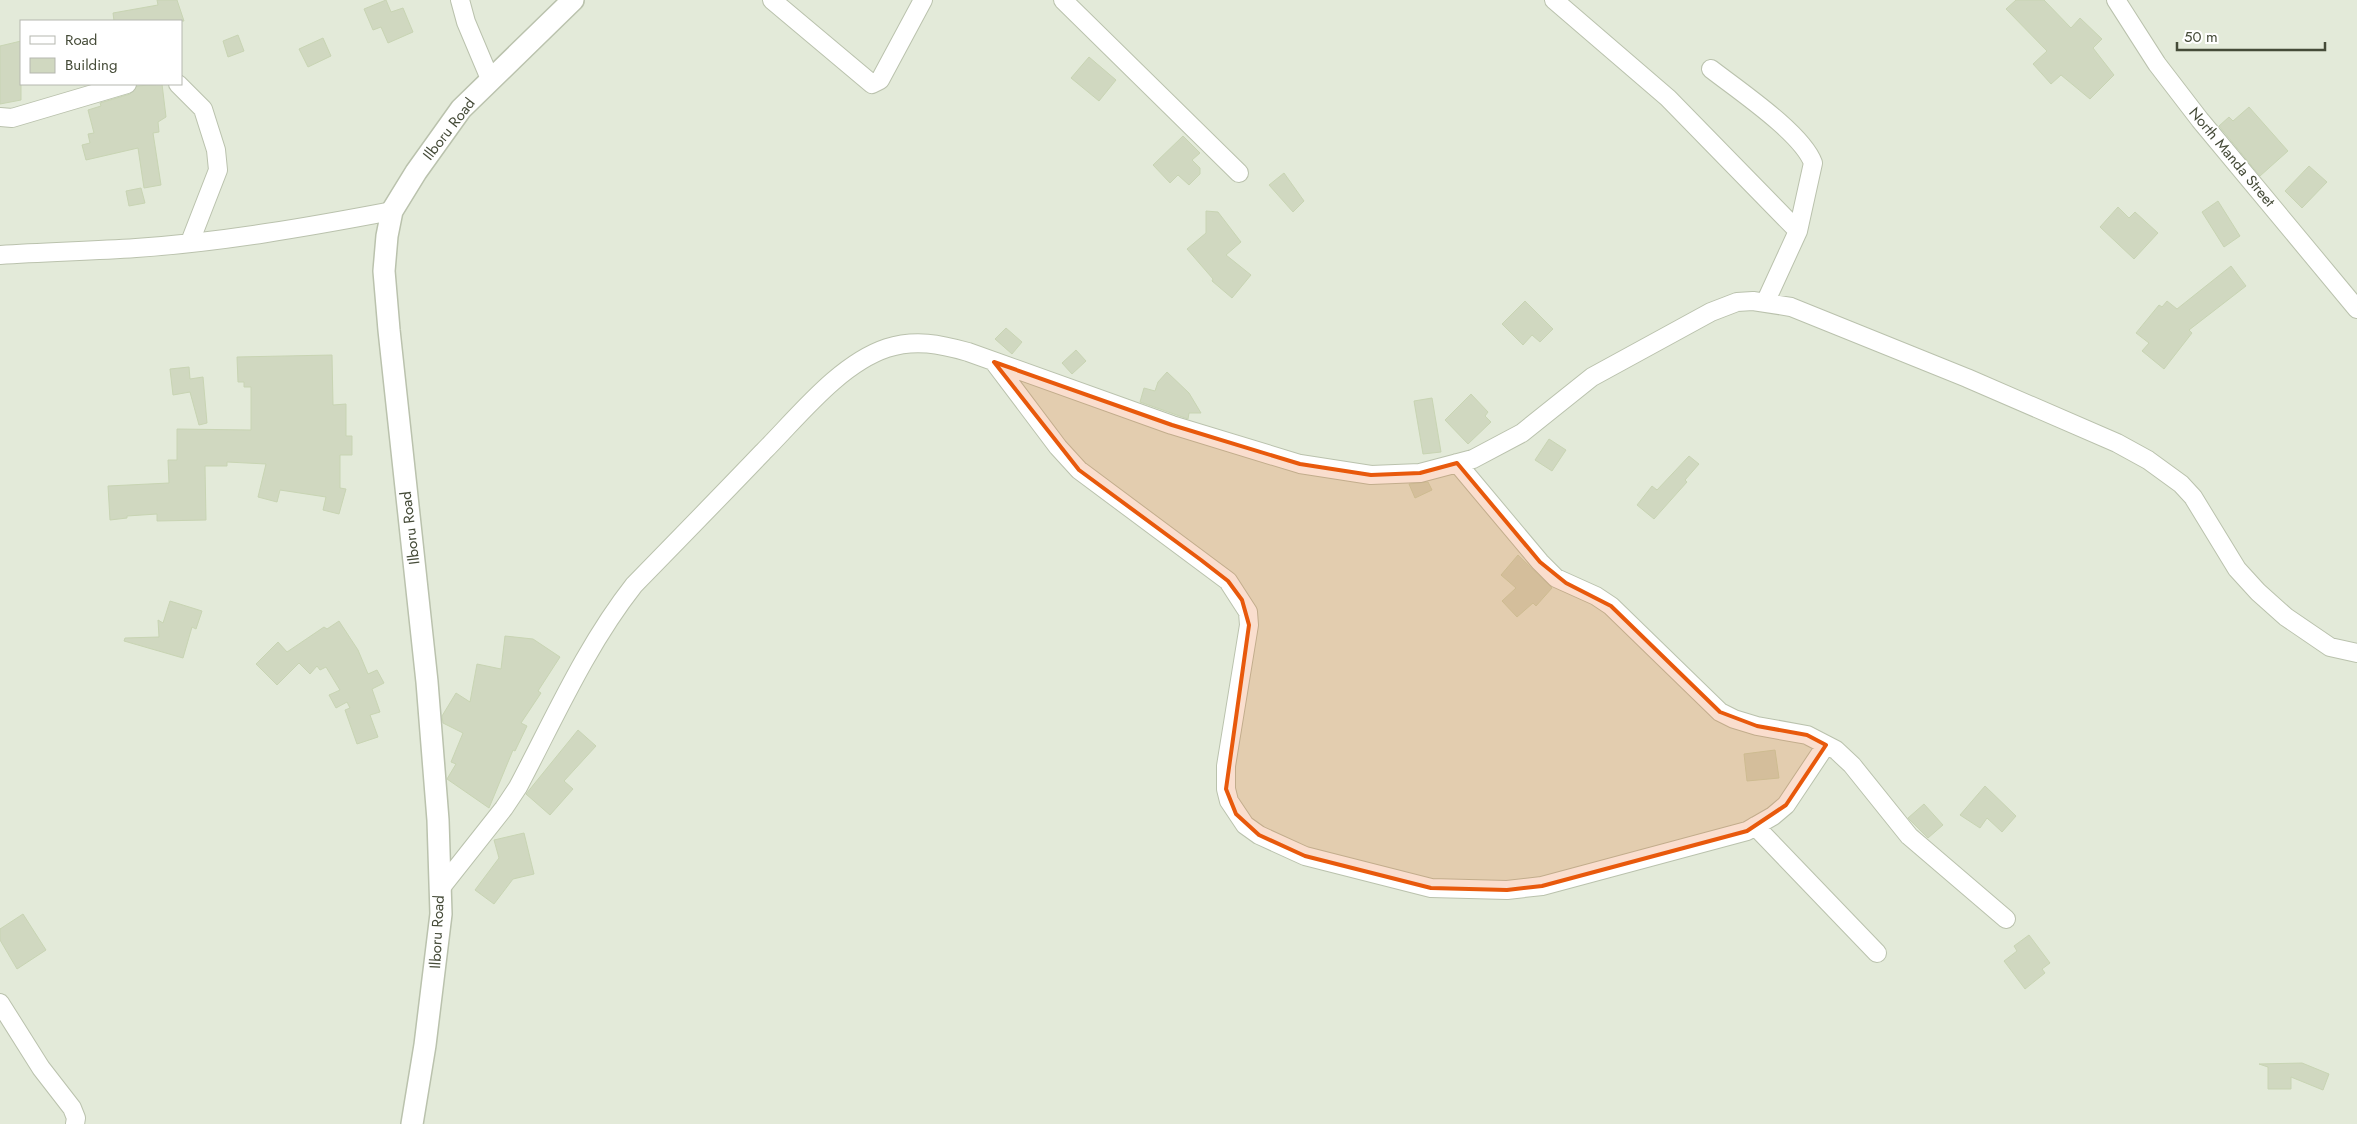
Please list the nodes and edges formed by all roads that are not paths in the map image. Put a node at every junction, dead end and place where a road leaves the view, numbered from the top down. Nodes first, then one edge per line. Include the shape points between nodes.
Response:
1 (460, 0) edge
2 (573, 0) edge
3 (772, 0) edge
4 (923, 0) edge
5 (1063, 0) edge
6 (1554, 0) edge
7 (2116, 0) edge
8 (1711, 69) dead end
9 (490, 80) junction
10 (123, 85) edge
11 (179, 85) edge
12 (0, 117) edge
13 (1239, 173) dead end
14 (392, 211) junction
15 (1798, 231) junction
16 (190, 242) junction
17 (0, 255) edge
18 (1765, 303) junction
19 (2357, 309) edge
20 (994, 362) junction
21 (1457, 463) junction
22 (2357, 653) edge
23 (1826, 745) junction
24 (1755, 826) junction
25 (440, 889) junction
26 (2006, 919) dead end
27 (1878, 952) dead end
28 (0, 1003) edge
29 (75, 1124) edge
30 (412, 1124) edge

1 - 9 street
2 - 9 street, Ilboru Road
3 - 4 street via 872,84 880,80
5 - 13 street
6 - 15 street via 1668,98
7 - 19 street, North Manda Street via 2157,64 2200,120
8 - 15 street via 1758,105 1809,154 1812,172
9 - 14 street, Ilboru Road via 461,109
10 - 12 street via 12,118
11 - 16 street via 203,109 216,150 218,170
14 - 16 street
14 - 25 street, Ilboru Road via 387,236 386,291 426,682 438,820
15 - 18 street
16 - 17 street
18 - 21 street via 1737,302 1711,312 1592,377 1522,432 1473,459
18 - 22 street via 1791,307 1820,318 2117,443 2148,460 2181,484 2192,497 2238,569 2258,592 2286,617 2330,647
20 - 21 street via 1172,425 1300,464 1371,475 1420,473
20 - 24 street via 1079,470 1221,576 1242,600 1248,612 1249,625 1226,766 1226,789 1236,814 1259,835 1305,856 1431,888 1507,890 1542,886
20 - 25 street via 936,343 912,342 864,358 827,387 634,586 614,611 518,787
21 - 23 street via 1540,562 1561,580 1612,606 1720,712 1749,724 1807,735
23 - 24 street via 1786,804
23 - 26 street via 1852,766 1909,836
24 - 27 street
25 - 30 street, Ilboru Road via 435,975
28 - 29 street via 41,1068 72,1108

